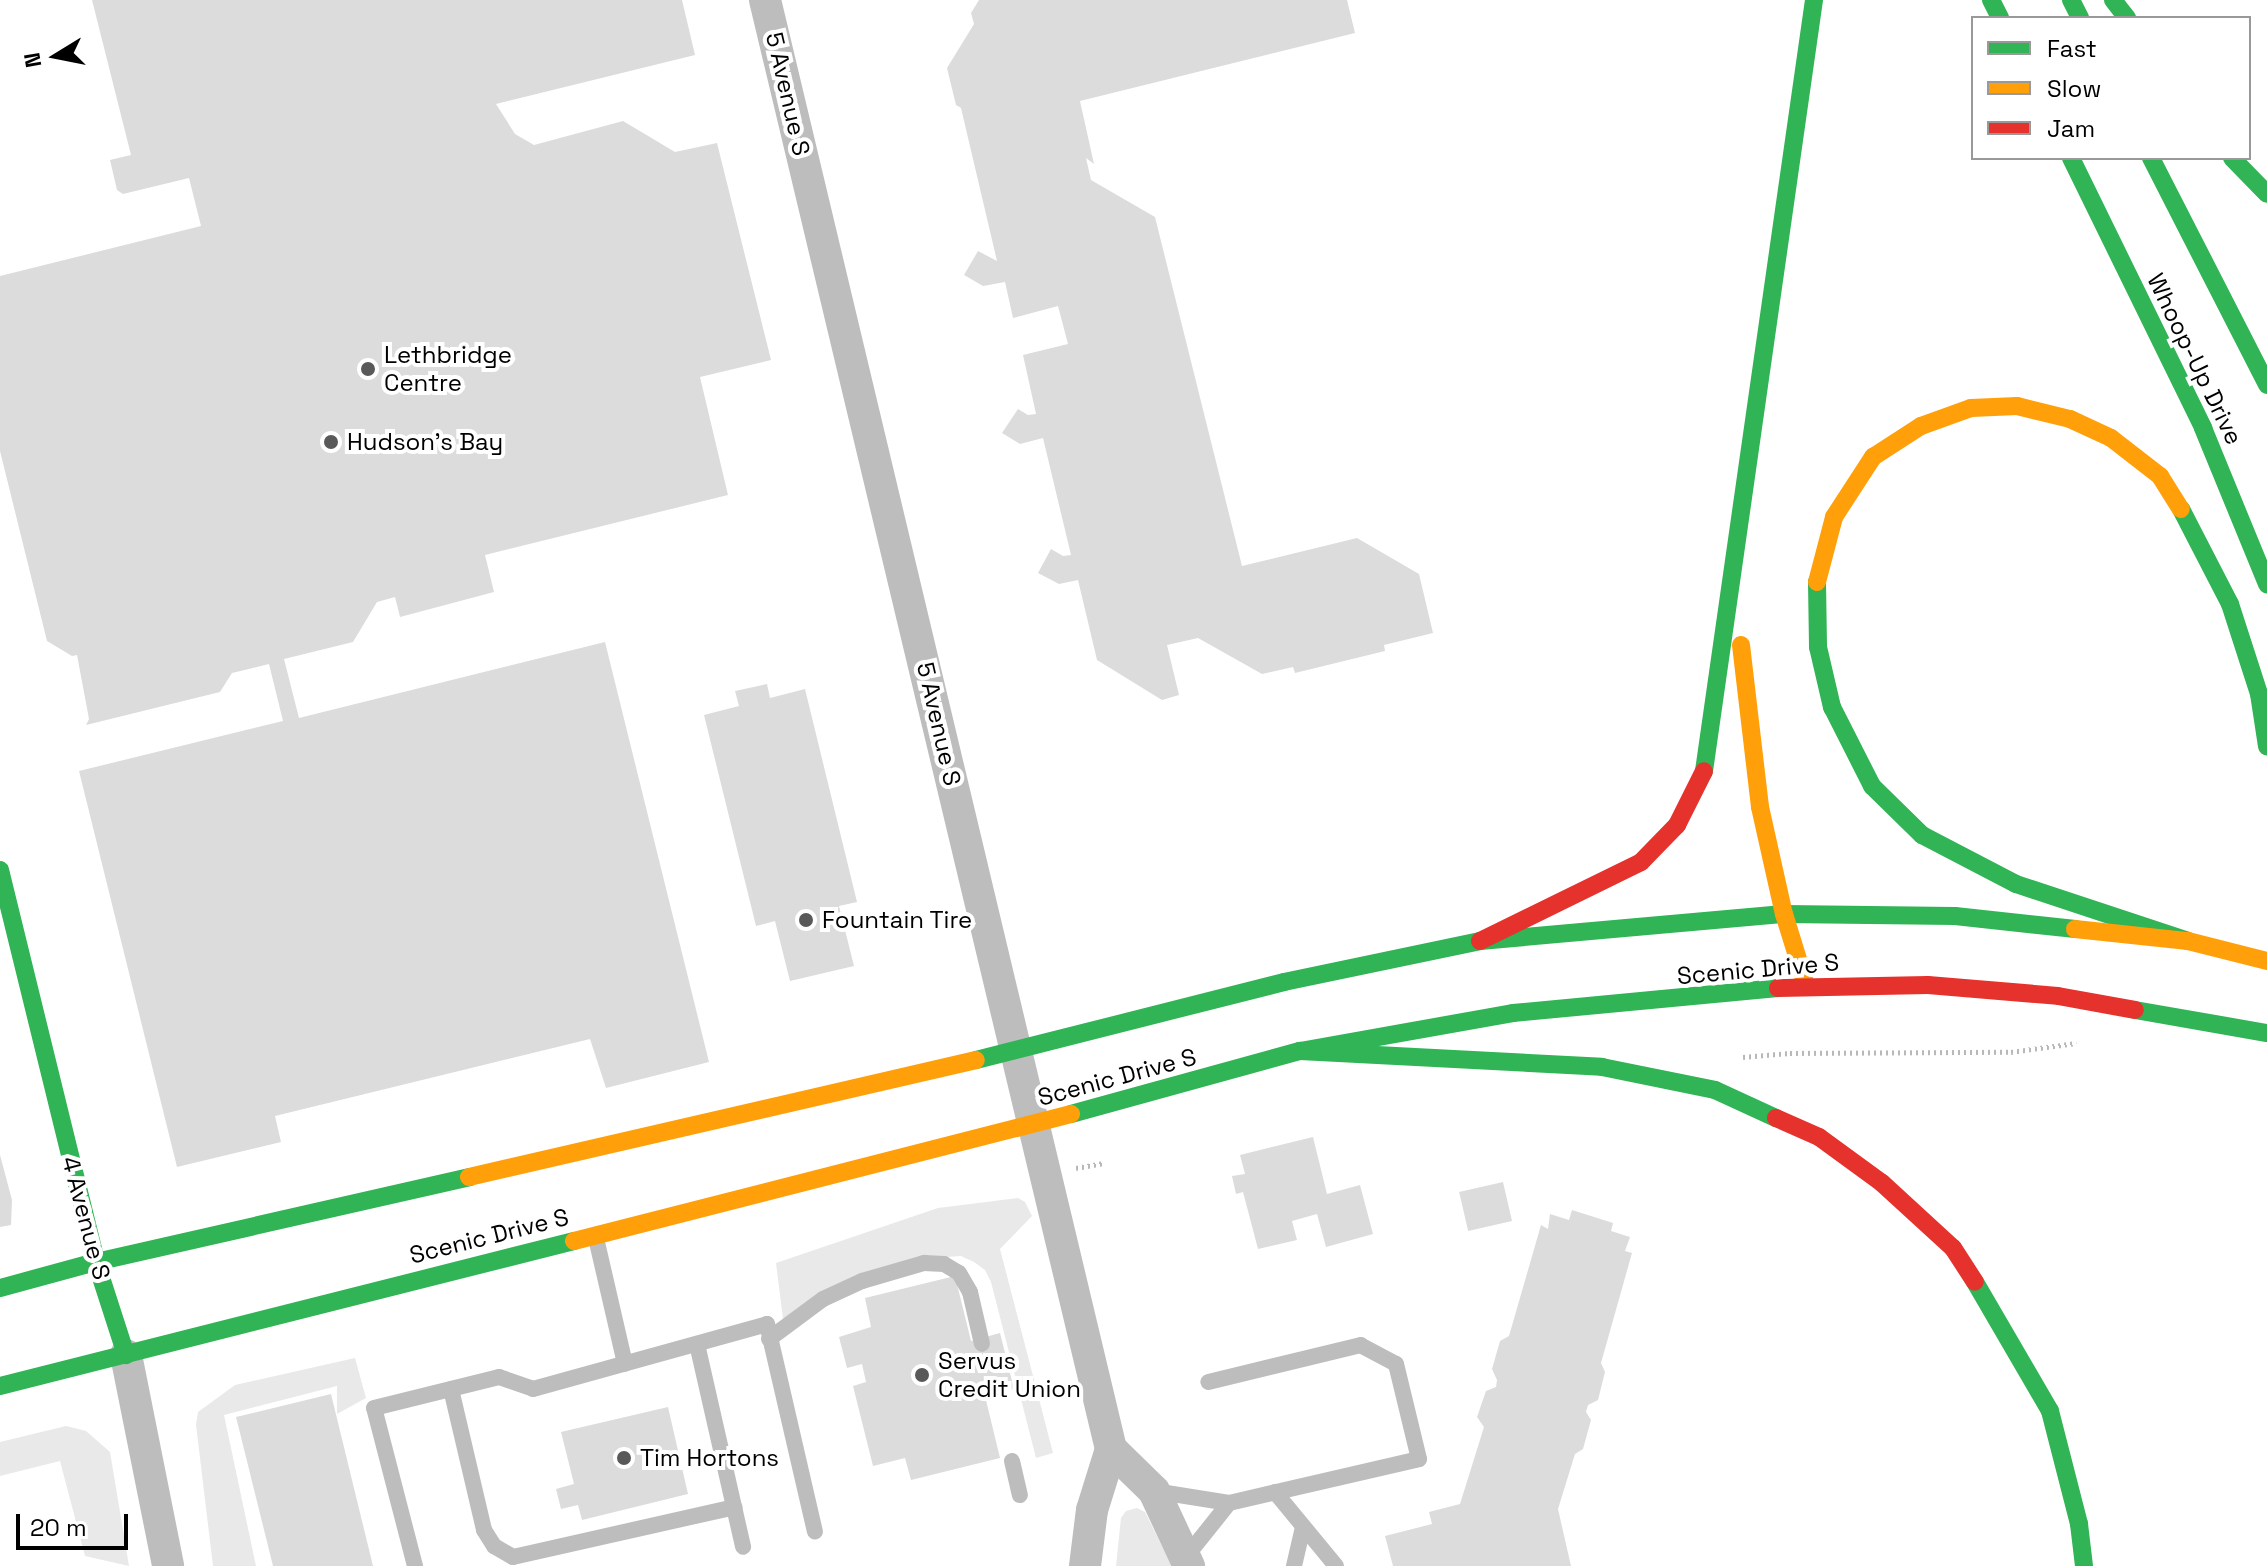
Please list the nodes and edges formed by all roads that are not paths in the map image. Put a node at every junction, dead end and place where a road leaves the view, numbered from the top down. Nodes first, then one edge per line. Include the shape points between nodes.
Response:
1 (765, 0) edge
2 (1814, 0) edge
3 (2113, 0) edge
4 (2125, 16) edge
5 (2072, 160) edge
6 (2152, 160) edge
7 (2234, 160) edge
8 (2267, 194) edge
9 (2267, 385) edge
10 (1731, 563) junction
11 (2267, 584) edge
12 (2267, 746) edge
13 (0, 870) edge
14 (1784, 914) junction
15 (1480, 941) junction
16 (2188, 941) junction
17 (2267, 961) edge
18 (1806, 985) junction
19 (2267, 1033) edge
20 (1017, 1051) junction
21 (1300, 1051) junction
22 (1034, 1124) junction
23 (595, 1233) junction
24 (96, 1262) junction
25 (0, 1288) edge
26 (769, 1339) junction
27 (697, 1344) junction
28 (982, 1344) dead end
29 (126, 1355) junction
30 (625, 1364) junction
31 (1208, 1382) dead end
32 (0, 1386) edge
33 (451, 1389) junction
34 (1111, 1449) junction
35 (1012, 1461) dead end
36 (1154, 1491) junction
37 (1275, 1492) junction
38 (1020, 1495) dead end
39 (1229, 1503) junction
40 (734, 1507) junction
41 (1303, 1528) junction
42 (815, 1532) dead end
43 (743, 1547) dead end
44 (1187, 1562) edge
45 (168, 1566) edge
46 (415, 1566) edge
47 (1085, 1566) edge
48 (1294, 1566) edge
49 (1336, 1566) edge
50 (2084, 1566) edge

1 - 20 street, 5 Avenue S
2 - 10 main road
3 - 4 main road
5 - 11 main road, Whoop-Up Drive via 2203,428
6 - 9 main road, Whoop-Up Drive
7 - 8 main road
10 - 14 main road via 1760,807
10 - 15 main road via 1707,765 1677,825 1641,862
12 - 16 main road via 2259,694 2230,604 2198,536 2160,476 2111,438 2070,419 2017,406 1971,408 1921,426 1873,457 1834,517 1817,575 1818,647 1832,707 1872,786 1922,835 2016,884
13 - 24 main road, 4 Avenue S
14 - 15 main road, Scenic Drive S
14 - 16 main road, Scenic Drive S via 1955,916
14 - 18 main road
15 - 20 main road, Scenic Drive S via 1284,982
16 - 17 main road, Scenic Drive S
18 - 19 main road, Scenic Drive S via 1928,985 2058,996
18 - 21 main road, Scenic Drive S via 1513,1013
20 - 22 street, 5 Avenue S
20 - 24 main road, Scenic Drive S
21 - 22 main road, Scenic Drive S
21 - 50 main road via 1602,1067 1715,1090 1819,1137 1882,1183 1953,1248 2000,1319 2050,1411 2079,1524
22 - 23 main road, Scenic Drive S
22 - 34 street, 5 Avenue S
23 - 29 main road, Scenic Drive S
23 - 30 lane
24 - 25 main road, Scenic Drive S
24 - 29 main road, 4 Avenue S
26 - 27 lane via 767,1324
26 - 28 lane via 823,1299 924,1263 944,1264 959,1273 970,1292
26 - 42 lane
27 - 30 lane
27 - 40 lane
29 - 32 main road, Scenic Drive S
29 - 45 street, 4 Avenue S
30 - 33 lane via 533,1389 499,1377
31 - 37 lane via 1361,1345 1396,1364 1419,1459
33 - 40 lane via 484,1530 494,1546 513,1557
33 - 46 lane via 374,1408
34 - 36 street
34 - 47 street via 1092,1510
35 - 38 lane
36 - 39 lane
36 - 44 street
37 - 39 lane
37 - 41 lane
39 - 44 lane
40 - 43 lane
41 - 48 lane
41 - 49 lane

